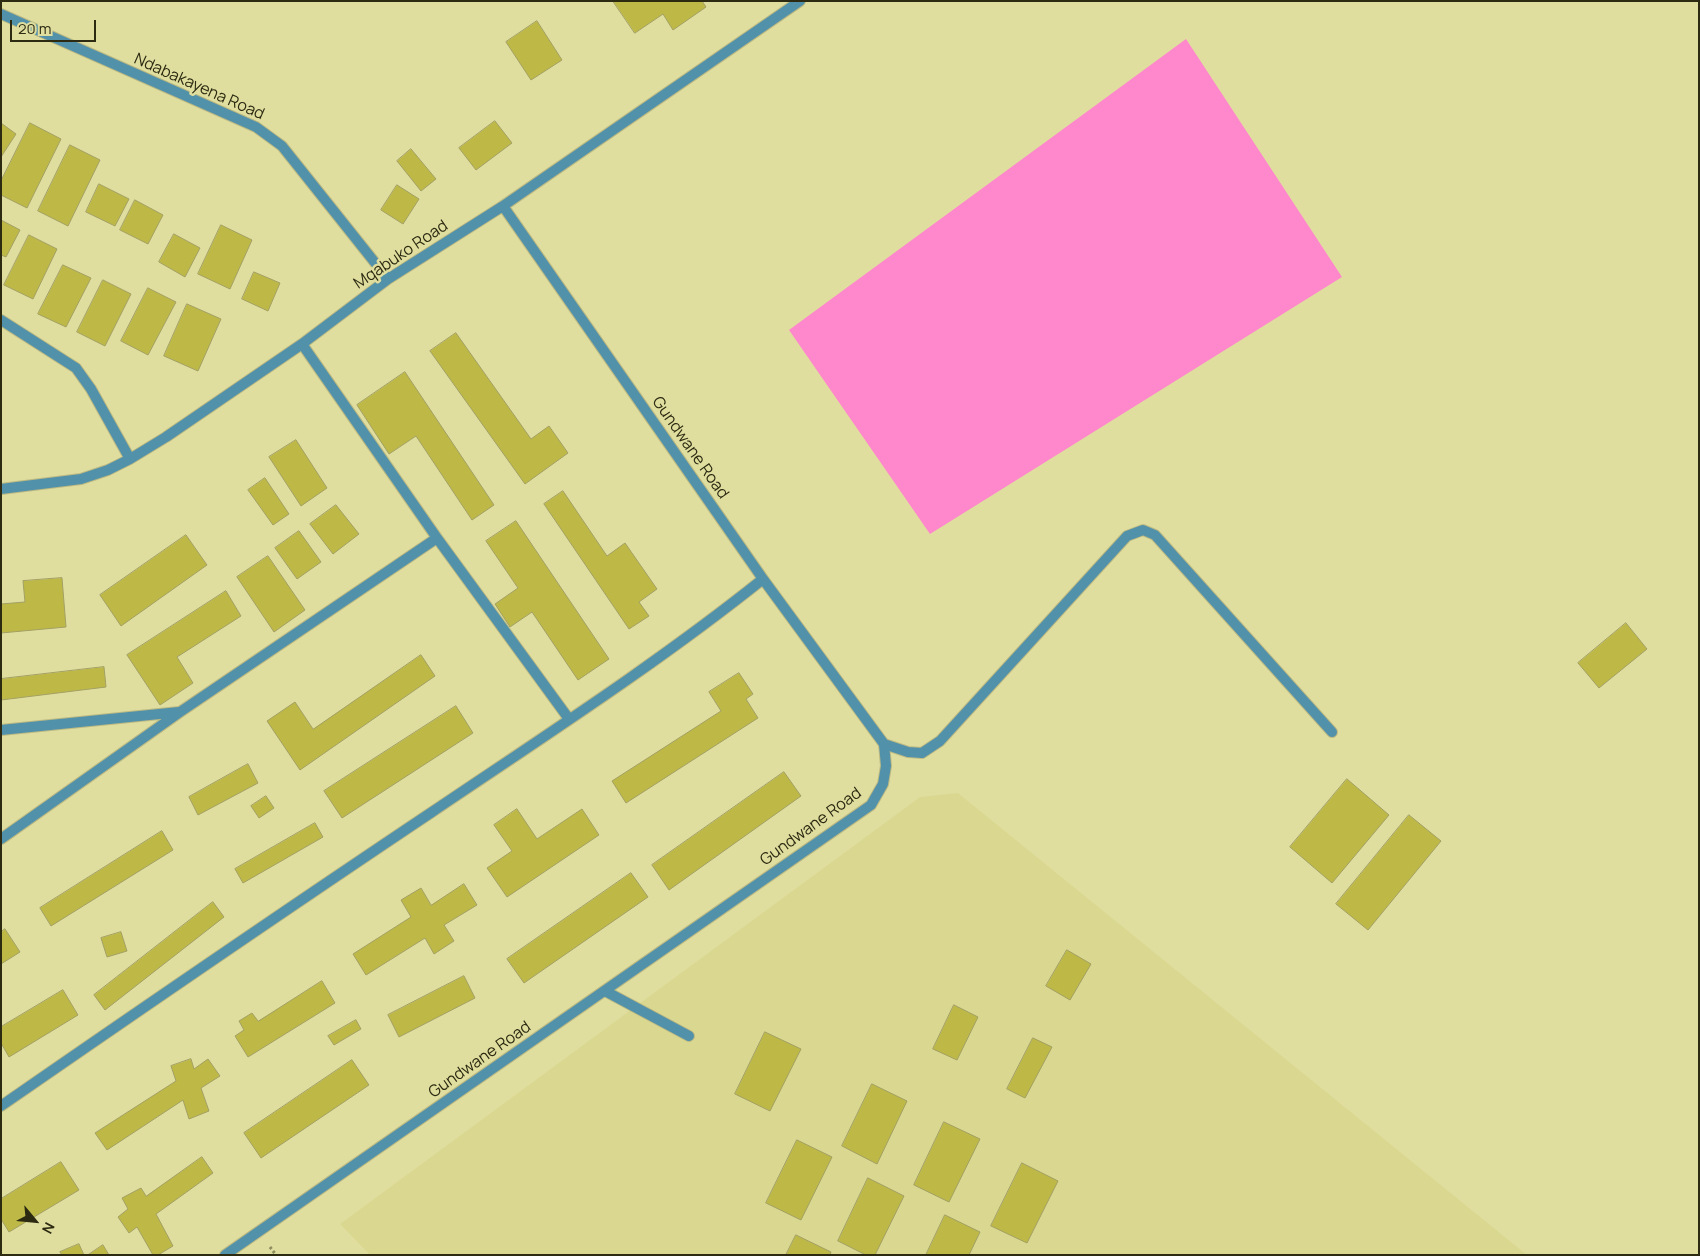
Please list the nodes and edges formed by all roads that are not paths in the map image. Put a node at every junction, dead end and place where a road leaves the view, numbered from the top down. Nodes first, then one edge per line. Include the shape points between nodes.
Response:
1 (800, 1) edge
2 (1, 14) edge
3 (503, 206) junction
4 (388, 279) junction
5 (1, 320) edge
6 (302, 344) junction
7 (130, 459) junction
8 (1, 489) edge
9 (437, 538) junction
10 (763, 579) junction
11 (180, 712) junction
12 (569, 719) junction
13 (1, 730) edge
14 (1332, 732) dead end
15 (884, 744) junction
16 (1, 839) edge
17 (605, 990) junction
18 (689, 1036) dead end
19 (1, 1106) edge
20 (225, 1255) edge

1 - 3 street, Mqabuko Road
2 - 4 street, Ndabakayena Road via 256,127 282,146
3 - 4 street, Mqabuko Road
3 - 10 street, Gundwane Road
4 - 6 street, Mqabuko Road
5 - 7 street via 76,368 91,388
6 - 7 street, Mqabuko Road
6 - 9 street
7 - 8 street, Mqabuko Road via 81,479
9 - 11 street
9 - 12 street
10 - 12 street
10 - 15 street, Gundwane Road
11 - 13 street
11 - 16 street
12 - 19 street via 194,971
14 - 15 street via 1155,535 1143,530 1127,536 940,741 922,753
15 - 17 street, Gundwane Road via 886,766 883,784 871,805
17 - 18 street
17 - 20 street, Gundwane Road

